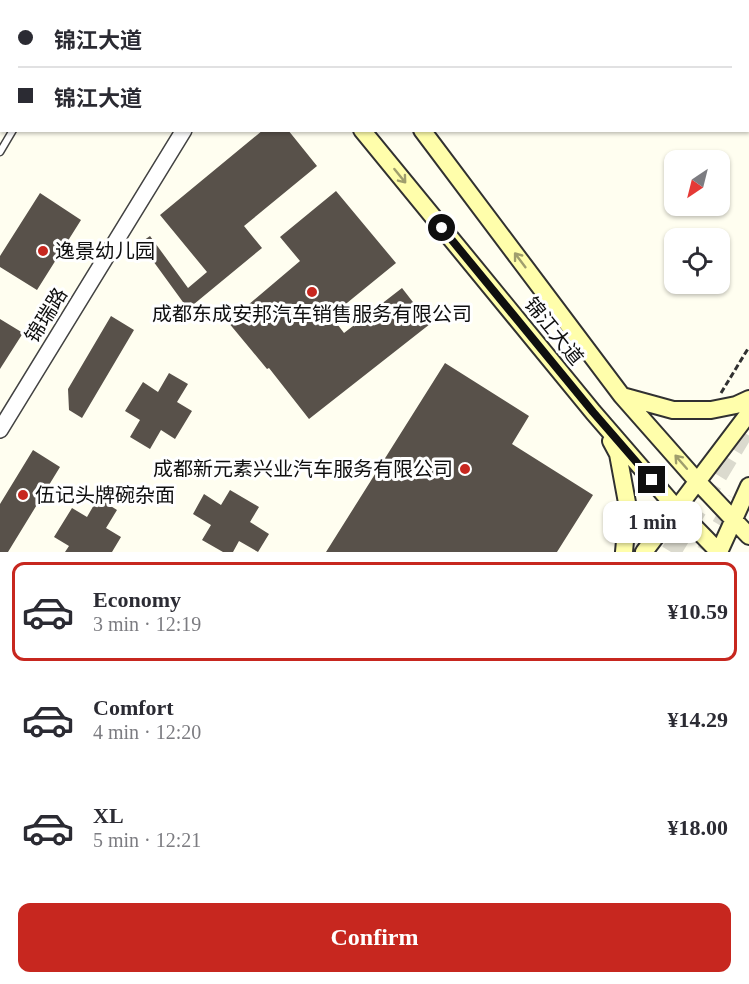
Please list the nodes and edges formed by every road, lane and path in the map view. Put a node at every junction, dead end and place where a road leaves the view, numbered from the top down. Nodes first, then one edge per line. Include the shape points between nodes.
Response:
1 (12, 132) edge
2 (183, 132) edge
3 (364, 132) edge
4 (424, 132) edge
5 (0, 152) edge
6 (749, 347) edge
7 (622, 396) junction
8 (749, 399) edge
9 (711, 410) junction
10 (593, 412) junction
11 (749, 413) edge
12 (0, 430) edge
13 (697, 482) junction
14 (749, 486) edge
15 (676, 509) junction
16 (735, 520) junction
17 (749, 536) edge
18 (624, 552) edge
19 (644, 552) edge
20 (719, 552) edge

1 - 5 lane
2 - 12 street, 锦瑞路
3 -> 10 main road, 锦江大道
7 -> 4 main road, 锦江大道
6 - 9 path
7 - 9 main road via 673,410
13 -> 7 main road, 锦江大道
8 - 9 main road
10 - 15 main road, 锦江大道
10 - 18 main road via 618,454 628,508
11 - 13 main road
13 - 15 main road
13 - 16 main road, 锦江大道
14 - 16 main road
15 - 19 main road
15 - 20 main road, 锦江大道
16 - 17 main road, 锦江大道
16 - 20 main road

